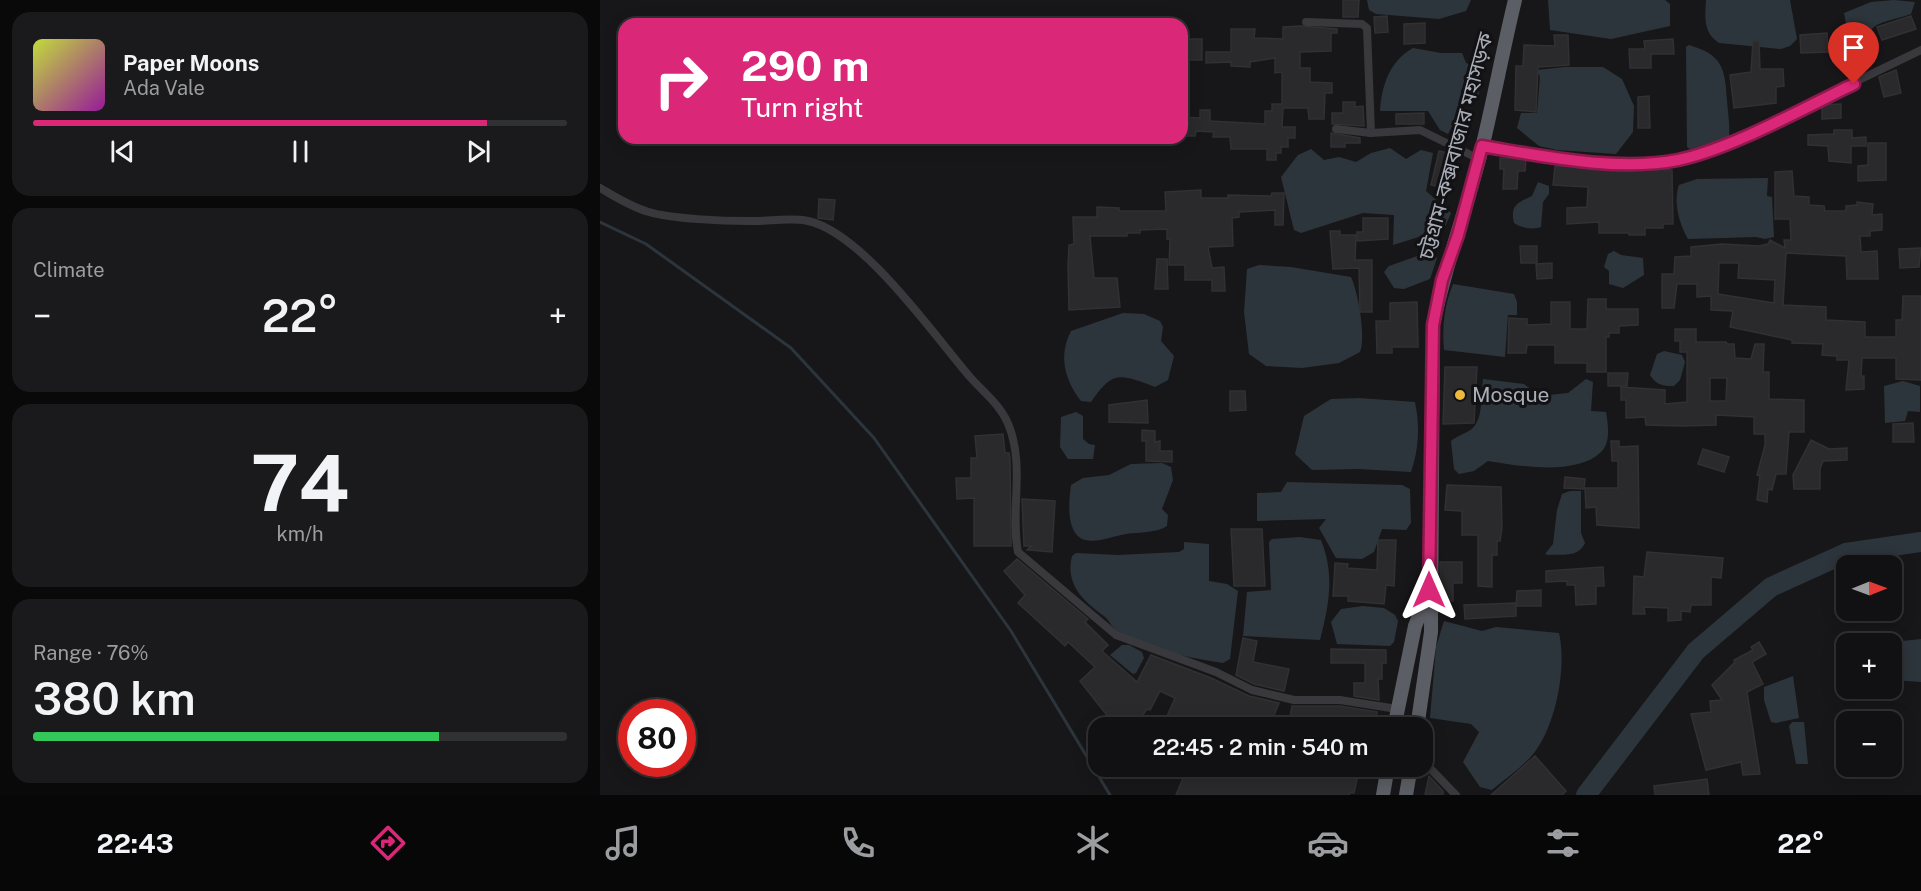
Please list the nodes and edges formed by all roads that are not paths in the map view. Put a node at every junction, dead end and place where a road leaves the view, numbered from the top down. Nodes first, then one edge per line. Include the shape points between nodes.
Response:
1 (1515, 0) edge
2 (1306, 22) dead end
3 (1921, 50) edge
4 (1336, 129) dead end
5 (1371, 133) junction
6 (1480, 153) junction
7 (600, 188) edge
8 (1429, 590) junction
9 (1397, 709) junction
10 (1396, 717) edge
11 (1419, 717) edge
12 (1433, 771) edge
13 (1386, 777) edge
14 (1409, 777) edge
15 (1383, 795) edge
16 (1406, 795) edge
17 (1456, 795) edge

1 - 6 highway, চট্টগ্রাম-কক্সবাজার মহাসড়ক
2 - 5 street via 1362,24 1367,28
3 - 6 street via 1759,129 1678,160 1598,162
4 - 5 street
5 - 6 street via 1420,130
6 - 8 highway, চট্টগ্রাম-কক্সবাজার মহাসড়ক via 1442,280 1433,325
7 - 9 street via 651,213 727,220 806,221 827,229 861,254 904,296 999,406 1016,448 1018,552 1116,635 1216,672 1252,690 1294,700 1340,700
8 - 9 highway, চট্টগ্রাম-কক্সবাজার মহাসড়ক via 1415,626
8 - 11 highway, চট্টগ্রাম-কক্সবাজার মহাসড়ক via 1431,632
9 - 10 highway, চট্টগ্রাম-কক্সবাজার মহাসড়ক
12 - 17 street
13 - 15 highway
14 - 16 highway

